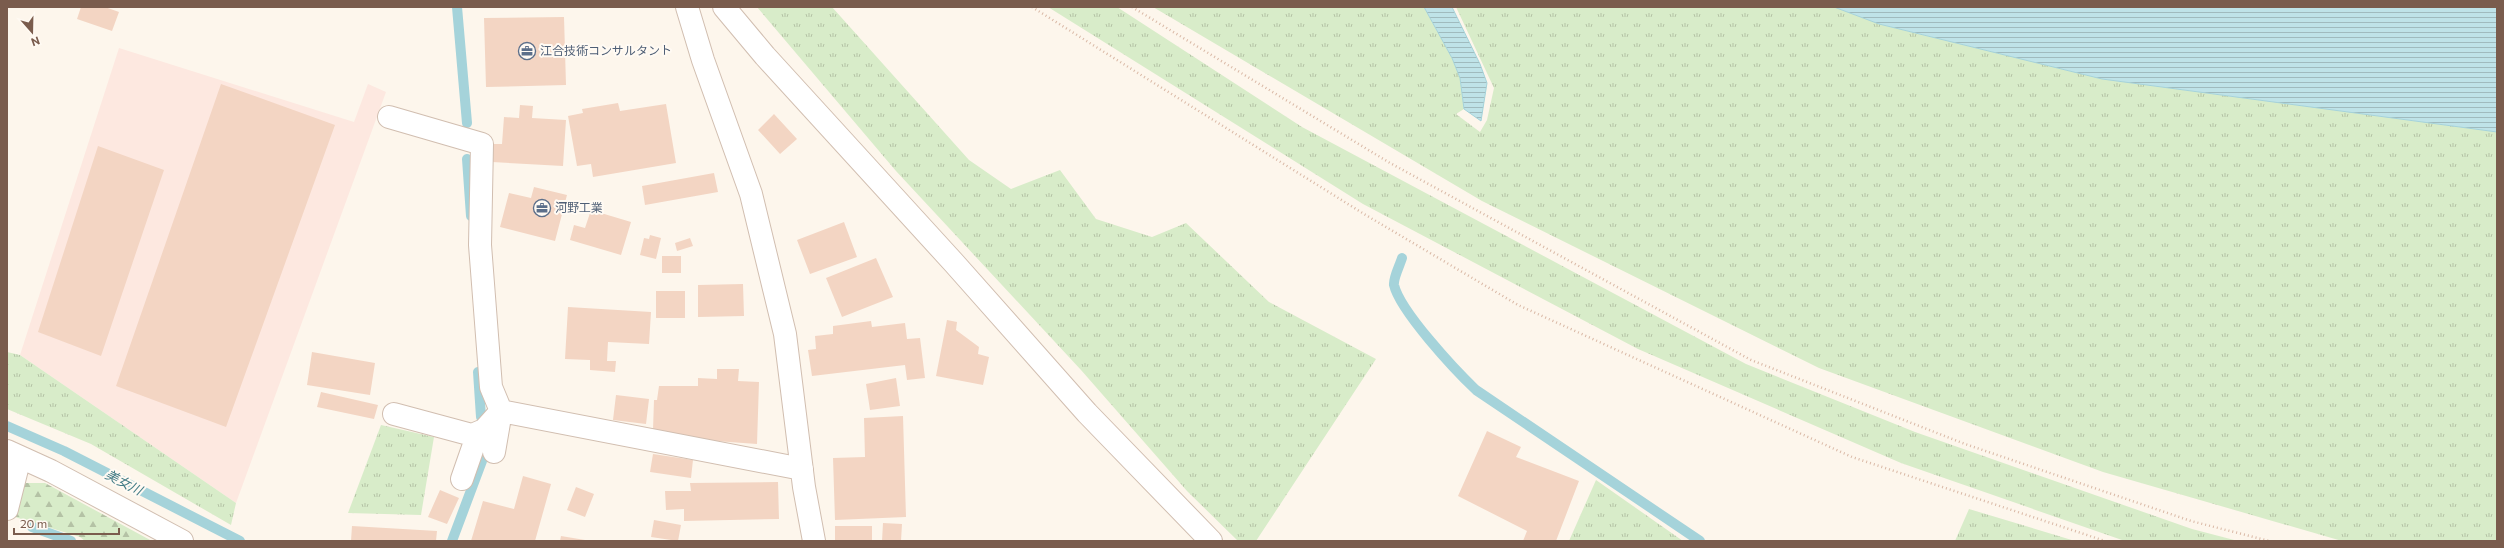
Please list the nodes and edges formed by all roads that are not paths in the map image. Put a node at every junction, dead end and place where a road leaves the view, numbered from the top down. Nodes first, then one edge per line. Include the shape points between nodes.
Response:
1 (687, 7) edge
2 (724, 7) edge
3 (389, 117) dead end
4 (501, 411) junction
5 (394, 414) dead end
6 (478, 433) junction
7 (494, 452) dead end
8 (14, 454) edge
9 (802, 469) junction
10 (462, 479) dead end
11 (7, 509) edge
12 (182, 541) edge
13 (814, 541) edge
14 (1211, 541) edge

1 - 9 street via 750,194 785,334
2 - 14 street via 765,56 954,262 1087,413
3 - 4 street via 482,144 480,245 491,387
4 - 6 street
4 - 7 street
4 - 9 street
5 - 6 street via 472,435
6 - 10 street
8 - 11 street
8 - 12 street
9 - 13 street

